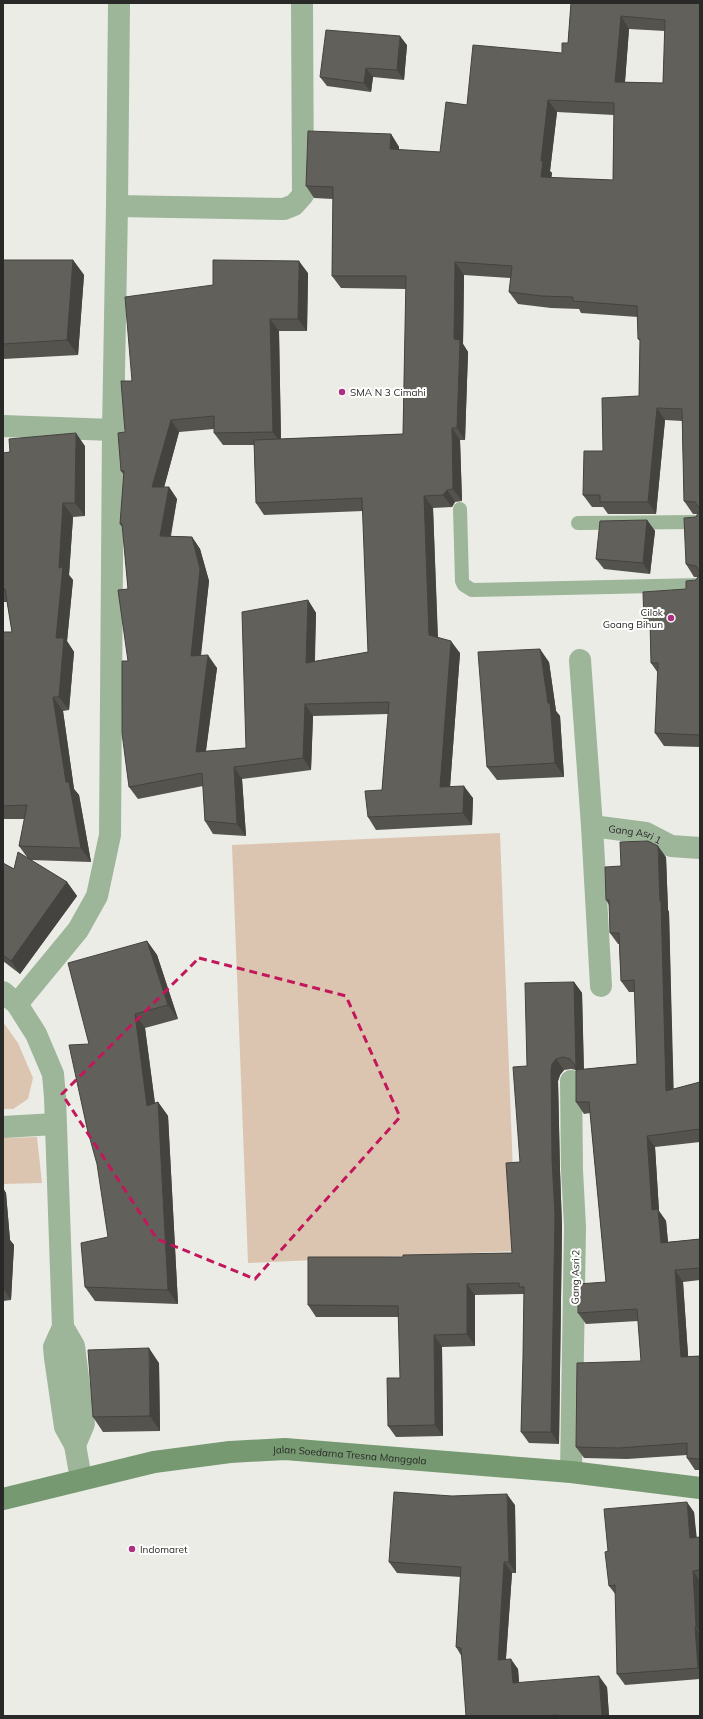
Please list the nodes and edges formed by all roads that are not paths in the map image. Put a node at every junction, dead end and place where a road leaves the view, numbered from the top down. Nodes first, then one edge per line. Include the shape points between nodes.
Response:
1 (119, 3) edge
2 (302, 3) edge
3 (117, 206) junction
4 (3, 426) edge
5 (113, 430) junction
6 (460, 509) dead end
7 (700, 522) edge
8 (578, 523) dead end
9 (700, 586) edge
10 (580, 660) dead end
11 (592, 826) junction
12 (700, 848) edge
13 (600, 986) dead end
14 (10, 998) edge
15 (571, 1081) dead end
16 (56, 1124) junction
17 (3, 1127) edge
18 (571, 1472) junction
19 (81, 1479) junction
20 (700, 1488) edge
21 (3, 1499) edge

1 - 3 street
2 - 3 street via 303,195 299,201 284,209
3 - 5 street
4 - 5 street
5 - 14 street via 110,835 97,896 78,930
6 - 9 lane via 462,580 464,585 472,590
7 - 8 lane
10 - 11 street
11 - 12 street, Gang Asri 1 via 646,833 671,846
11 - 13 street
14 - 16 street via 36,1034 53,1074
15 - 18 street, Gang Asri 2 via 572,1170 576,1227
16 - 17 street
16 - 19 street via 63,1327 54,1347 68,1376 65,1427 75,1445
18 - 19 main road, Jalan Soedarna Tresna Manggala via 285,1449 230,1452 154,1462
18 - 20 main road, Jalan Soedarna Tresna Manggala
19 - 21 main road, Jalan Soedarna Tresna Manggala

